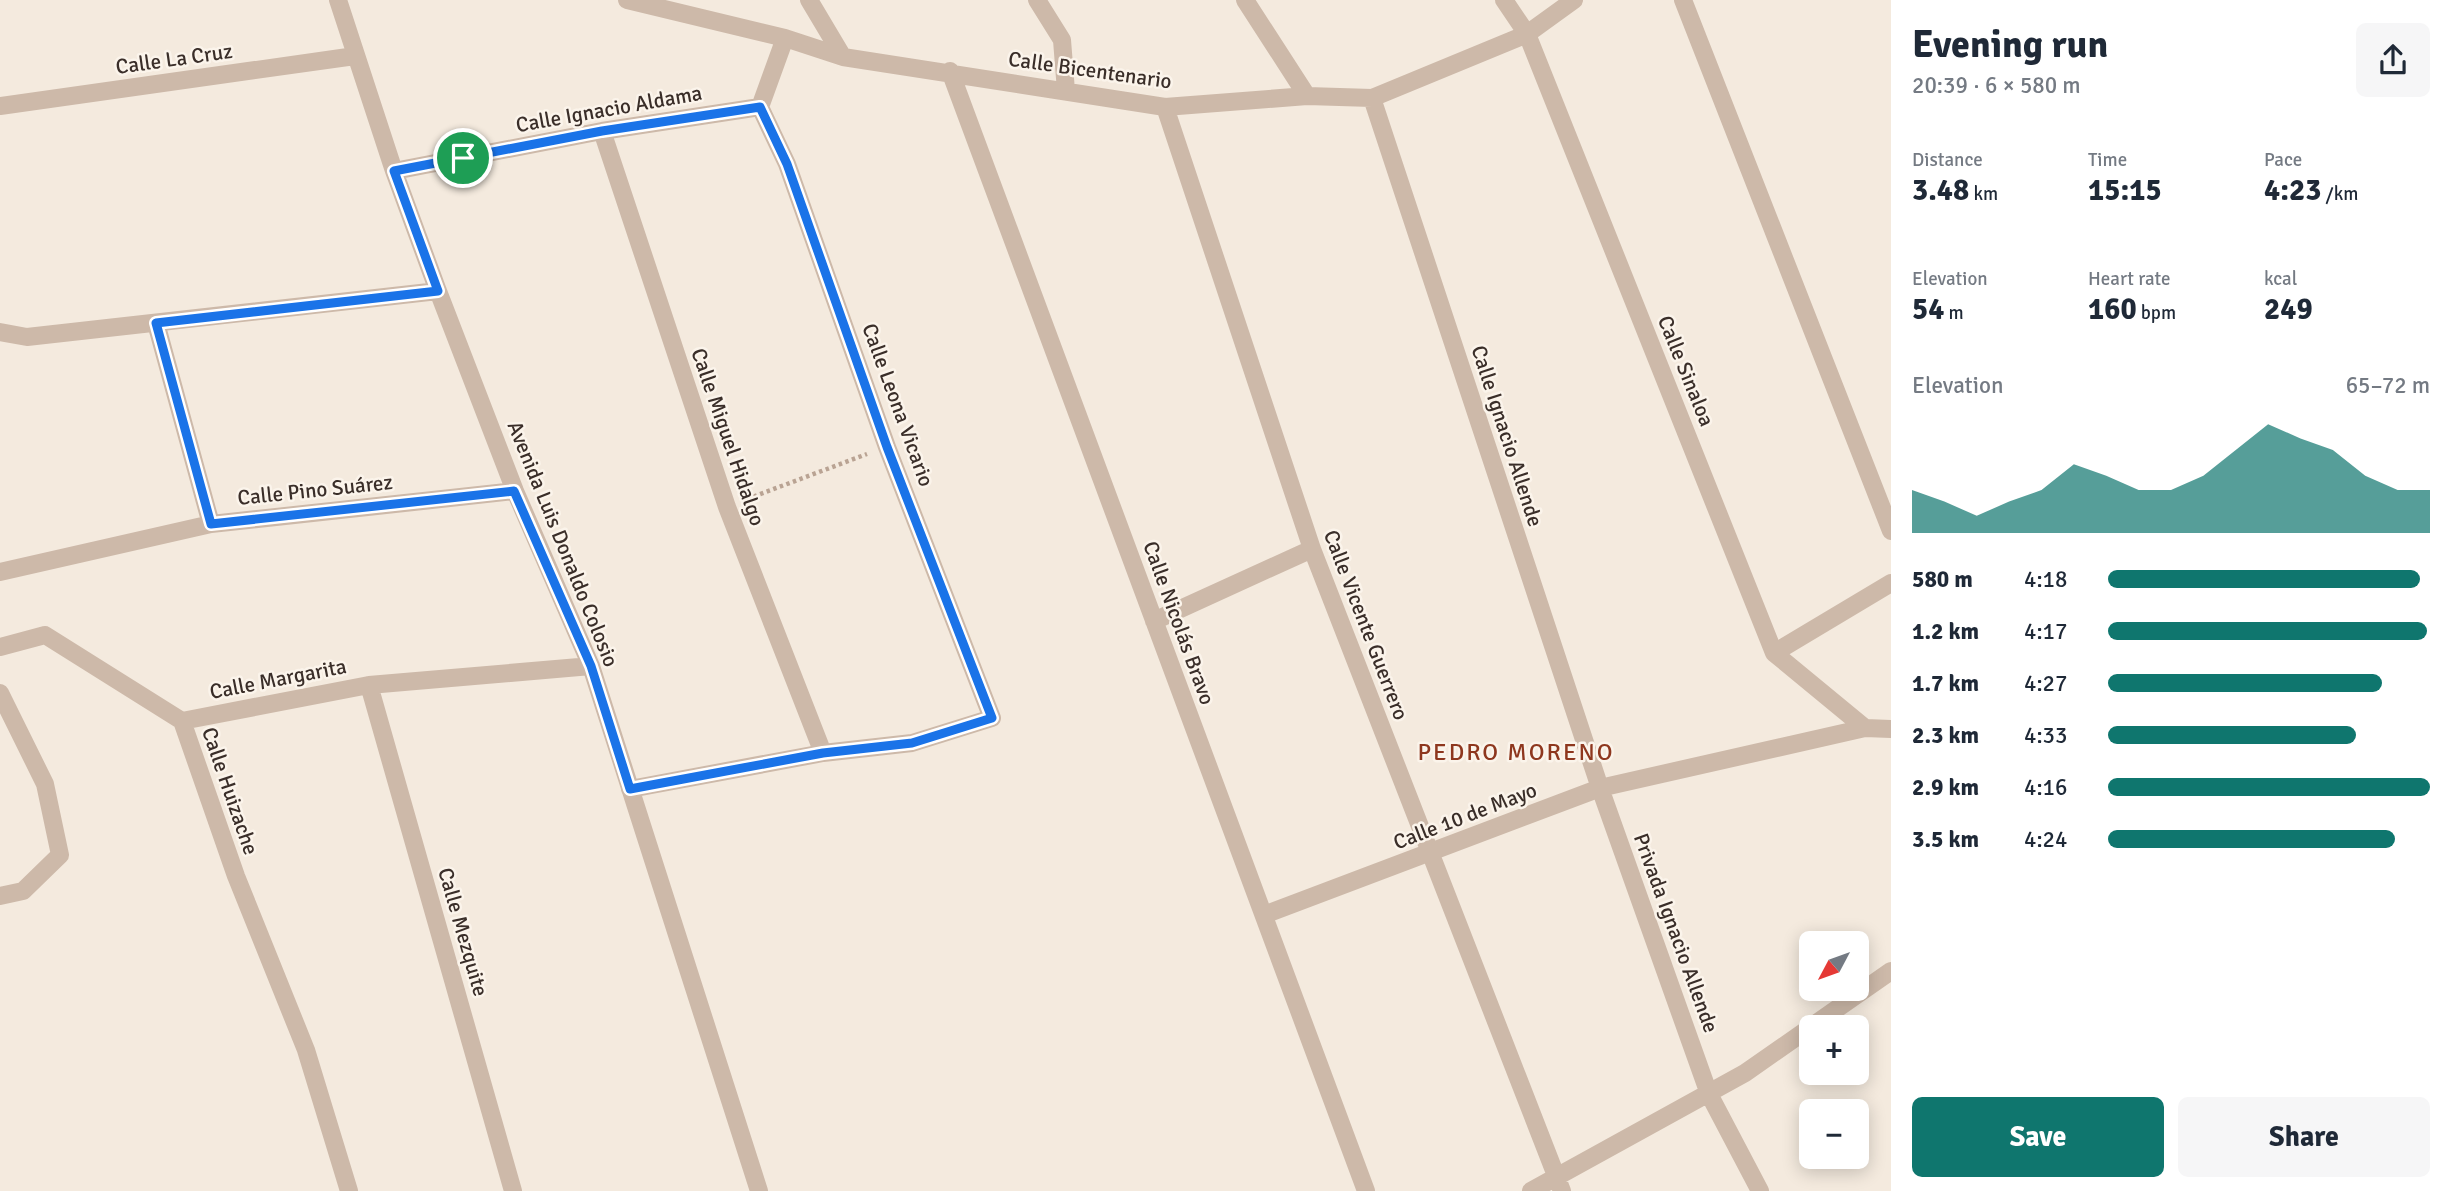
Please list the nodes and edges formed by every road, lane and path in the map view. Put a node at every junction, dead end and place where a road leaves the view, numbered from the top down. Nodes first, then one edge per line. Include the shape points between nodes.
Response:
1 (338, 0) edge
2 (627, 0) edge
3 (809, 0) edge
4 (1037, 0) edge
5 (1245, 0) edge
6 (1504, 0) edge
7 (1574, 0) edge
8 (1683, 0) edge
9 (1527, 34) junction
10 (785, 38) junction
11 (355, 56) junction
12 (843, 57) junction
13 (950, 71) junction
14 (1066, 91) junction
15 (1307, 96) junction
16 (1372, 98) junction
17 (0, 106) edge
18 (760, 107) junction
19 (1165, 107) junction
20 (602, 131) junction
21 (394, 171) junction
22 (438, 291) junction
23 (156, 323) junction
24 (0, 332) edge
25 (887, 447) junction
26 (514, 491) junction
27 (727, 507) junction
28 (211, 524) junction
29 (1891, 531) edge
30 (1312, 550) junction
31 (0, 572) edge
32 (1891, 583) edge
33 (1154, 621) junction
34 (0, 647) edge
35 (1774, 653) junction
36 (591, 666) junction
37 (369, 685) junction
38 (0, 693) edge
39 (181, 721) junction
40 (1865, 728) junction
41 (1891, 729) edge
42 (823, 753) junction
43 (1600, 788) junction
44 (630, 789) junction
45 (1430, 854) junction
46 (0, 896) edge
47 (1264, 915) junction
48 (1891, 971) edge
49 (1709, 1094) junction
50 (1559, 1184) edge
51 (349, 1191) edge
52 (513, 1191) edge
53 (760, 1191) edge
54 (1366, 1191) edge
55 (1531, 1191) edge
56 (1760, 1191) edge

1 - 11 street, Avenida Luis Donaldo Colosio
2 - 10 street, Calle Bicentenario
3 - 12 street
4 - 14 street via 1062,40
5 - 15 street
6 - 9 street, Calle Sinaloa
7 - 9 street, Calle Bicentenario
8 - 29 street
9 - 16 street, Calle Bicentenario
9 - 35 street, Calle Sinaloa
10 - 12 street, Calle Bicentenario
10 - 18 street
11 - 17 street, Calle La Cruz
11 - 21 street, Avenida Luis Donaldo Colosio
12 - 13 street, Calle Bicentenario
13 - 14 street, Calle Bicentenario
13 - 33 street, Calle Nicolás Bravo
14 - 19 street, Calle Bicentenario
15 - 16 street, Calle Bicentenario
15 - 19 street, Calle Bicentenario
16 - 43 street, Calle Ignacio Allende
18 - 20 street, Calle Ignacio Aldama
18 - 25 street, Calle Leona Vicario via 787,164
19 - 30 street, Calle Vicente Guerrero
20 - 21 street, Calle Ignacio Aldama
20 - 27 street, Calle Miguel Hidalgo
21 - 22 street, Avenida Luis Donaldo Colosio
22 - 23 street
22 - 26 street, Avenida Luis Donaldo Colosio
23 - 24 street via 27,337
23 - 28 street
25 - 27 path
25 - 42 street, Calle Leona Vicario via 992,718 912,743
26 - 28 street, Calle Pino Suárez
26 - 36 street, Avenida Luis Donaldo Colosio
27 - 42 street, Calle Miguel Hidalgo
28 - 31 street, Calle Pino Suárez
30 - 33 street
30 - 45 street, Calle Vicente Guerrero
32 - 35 street
33 - 47 street, Calle Nicolás Bravo
34 - 39 street via 45,635
35 - 40 street, Calle Sinaloa
36 - 37 street, Calle Margarita
36 - 44 street, Avenida Luis Donaldo Colosio
37 - 39 street, Calle Margarita
37 - 52 street, Calle Mezquite
38 - 46 street via 45,784 60,855 23,891
39 - 51 street, Calle Huizache via 236,876 306,1050
40 - 41 street, Calle 10 de Mayo
40 - 43 street, Calle 10 de Mayo
42 - 44 street
43 - 45 street, Calle 10 de Mayo
43 - 49 street, Privada Ignacio Allende
44 - 53 street, Avenida Luis Donaldo Colosio
45 - 47 street, Calle 10 de Mayo
45 - 50 street, Calle Vicente Guerrero
47 - 54 street, Calle Nicolás Bravo
48 - 49 street
49 - 50 street
49 - 56 street, Privada Ignacio Allende
50 - 55 street

